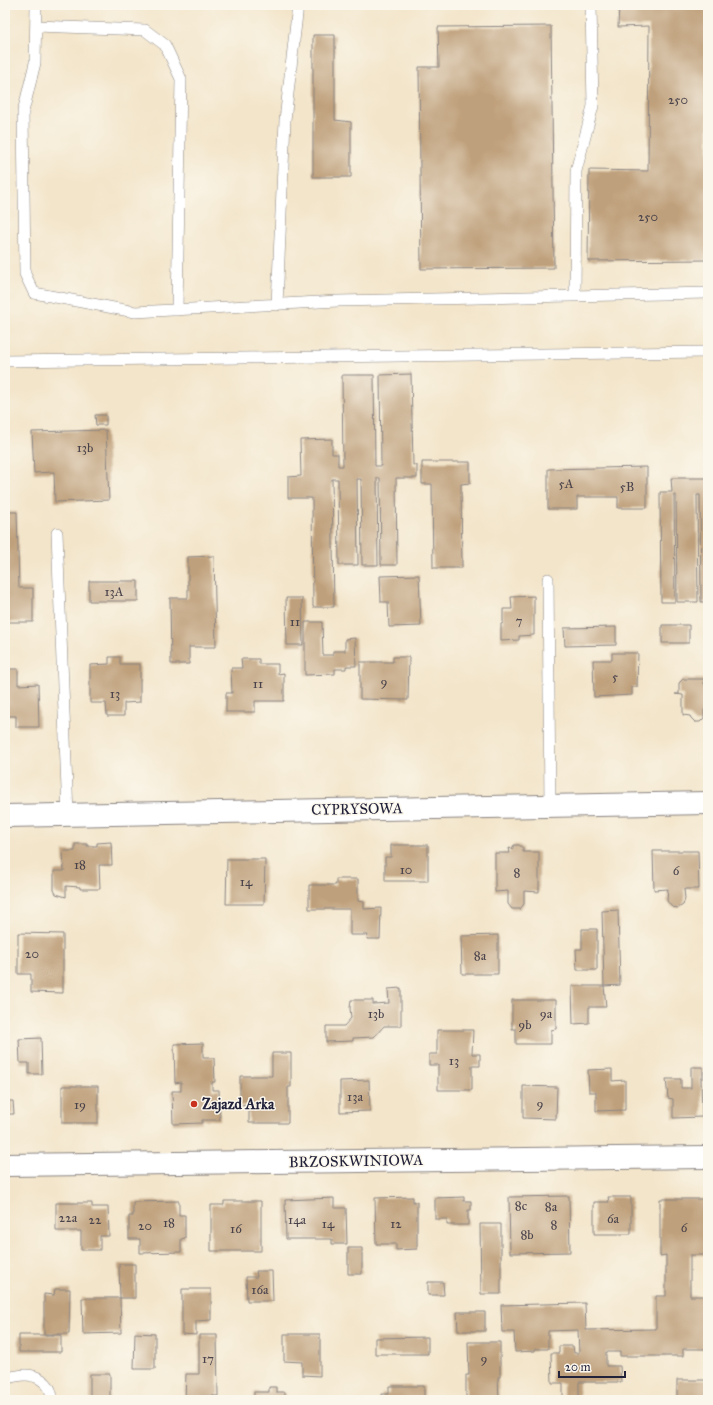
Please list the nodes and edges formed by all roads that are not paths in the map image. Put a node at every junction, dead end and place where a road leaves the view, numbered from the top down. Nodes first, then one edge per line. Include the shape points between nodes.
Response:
1 (36, 5) edge
2 (298, 5) edge
3 (591, 5) edge
4 (36, 26) junction
5 (708, 293) edge
6 (575, 296) junction
7 (277, 304) junction
8 (177, 310) junction
9 (708, 352) edge
10 (5, 361) edge
11 (57, 533) dead end
12 (548, 579) dead end
13 (708, 803) edge
14 (550, 806) junction
15 (68, 815) junction
16 (5, 816) edge
17 (708, 1157) edge
18 (5, 1165) edge
19 (5, 1380) edge
20 (52, 1400) edge

1 - 4 lane
2 - 7 lane via 285,120
3 - 6 lane via 593,106 576,171
4 - 8 lane via 145,30 165,45 181,78
4 - 8 lane via 35,63 23,112 25,274 34,293 136,312
5 - 6 lane
6 - 7 lane
7 - 8 lane
9 - 10 lane
11 - 15 lane
12 - 14 lane
13 - 14 street, CYPRYSOWA
14 - 15 street, CYPRYSOWA
15 - 16 street, CYPRYSOWA
17 - 18 street, BRZOSKWINIOWA
19 - 20 lane via 18,1375 42,1379 52,1394

